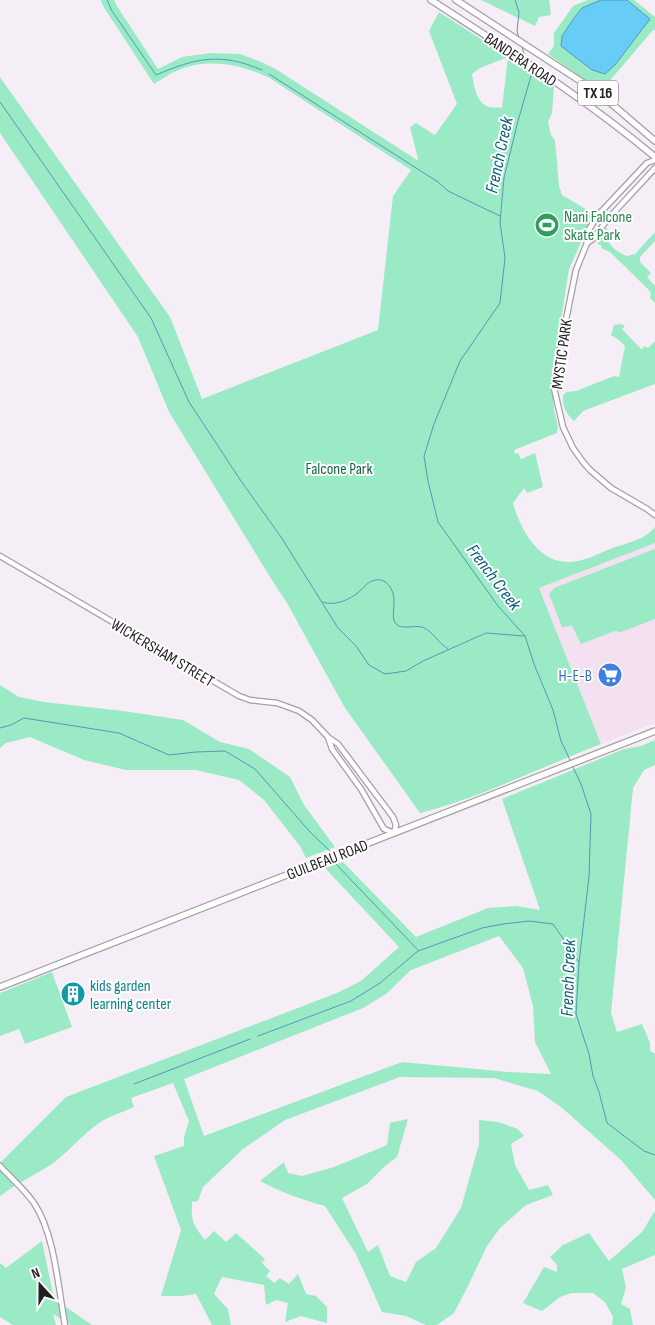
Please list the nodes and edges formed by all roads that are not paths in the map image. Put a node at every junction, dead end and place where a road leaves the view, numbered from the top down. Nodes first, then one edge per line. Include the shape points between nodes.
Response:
1 (431, 0) edge
2 (456, 0) edge
3 (483, 18) junction
4 (476, 29) junction
5 (655, 141) edge
6 (655, 159) edge
7 (655, 168) edge
8 (587, 243) junction
9 (655, 515) edge
10 (0, 556) edge
11 (655, 731) edge
12 (328, 737) junction
13 (394, 833) junction
14 (0, 987) edge
15 (0, 1166) edge
16 (65, 1325) edge

1 - 4 main road, BANDERA ROAD / TX 16
2 - 3 main road, BANDERA ROAD / TX 16
3 - 4 main road
3 - 5 main road, BANDERA ROAD / TX 16 via 585,84
4 - 6 main road, BANDERA ROAD / TX 16 via 612,122
6 - 8 street, MYSTIC PARK via 647,163 599,214 586,234
7 - 8 street, MYSTIC PARK
8 - 9 street, MYSTIC PARK via 576,270 558,359 554,388 559,415 573,448 590,470 611,488
10 - 12 street, WICKERSHAM STREET via 239,696 278,703 299,711
11 - 13 main road, GUILBEAU ROAD
12 - 13 street, WICKERSHAM STREET via 332,749 361,789 384,829
12 - 13 street, WICKERSHAM STREET via 338,744 392,817 396,825
13 - 14 main road, GUILBEAU ROAD
15 - 16 street via 33,1202 46,1228

